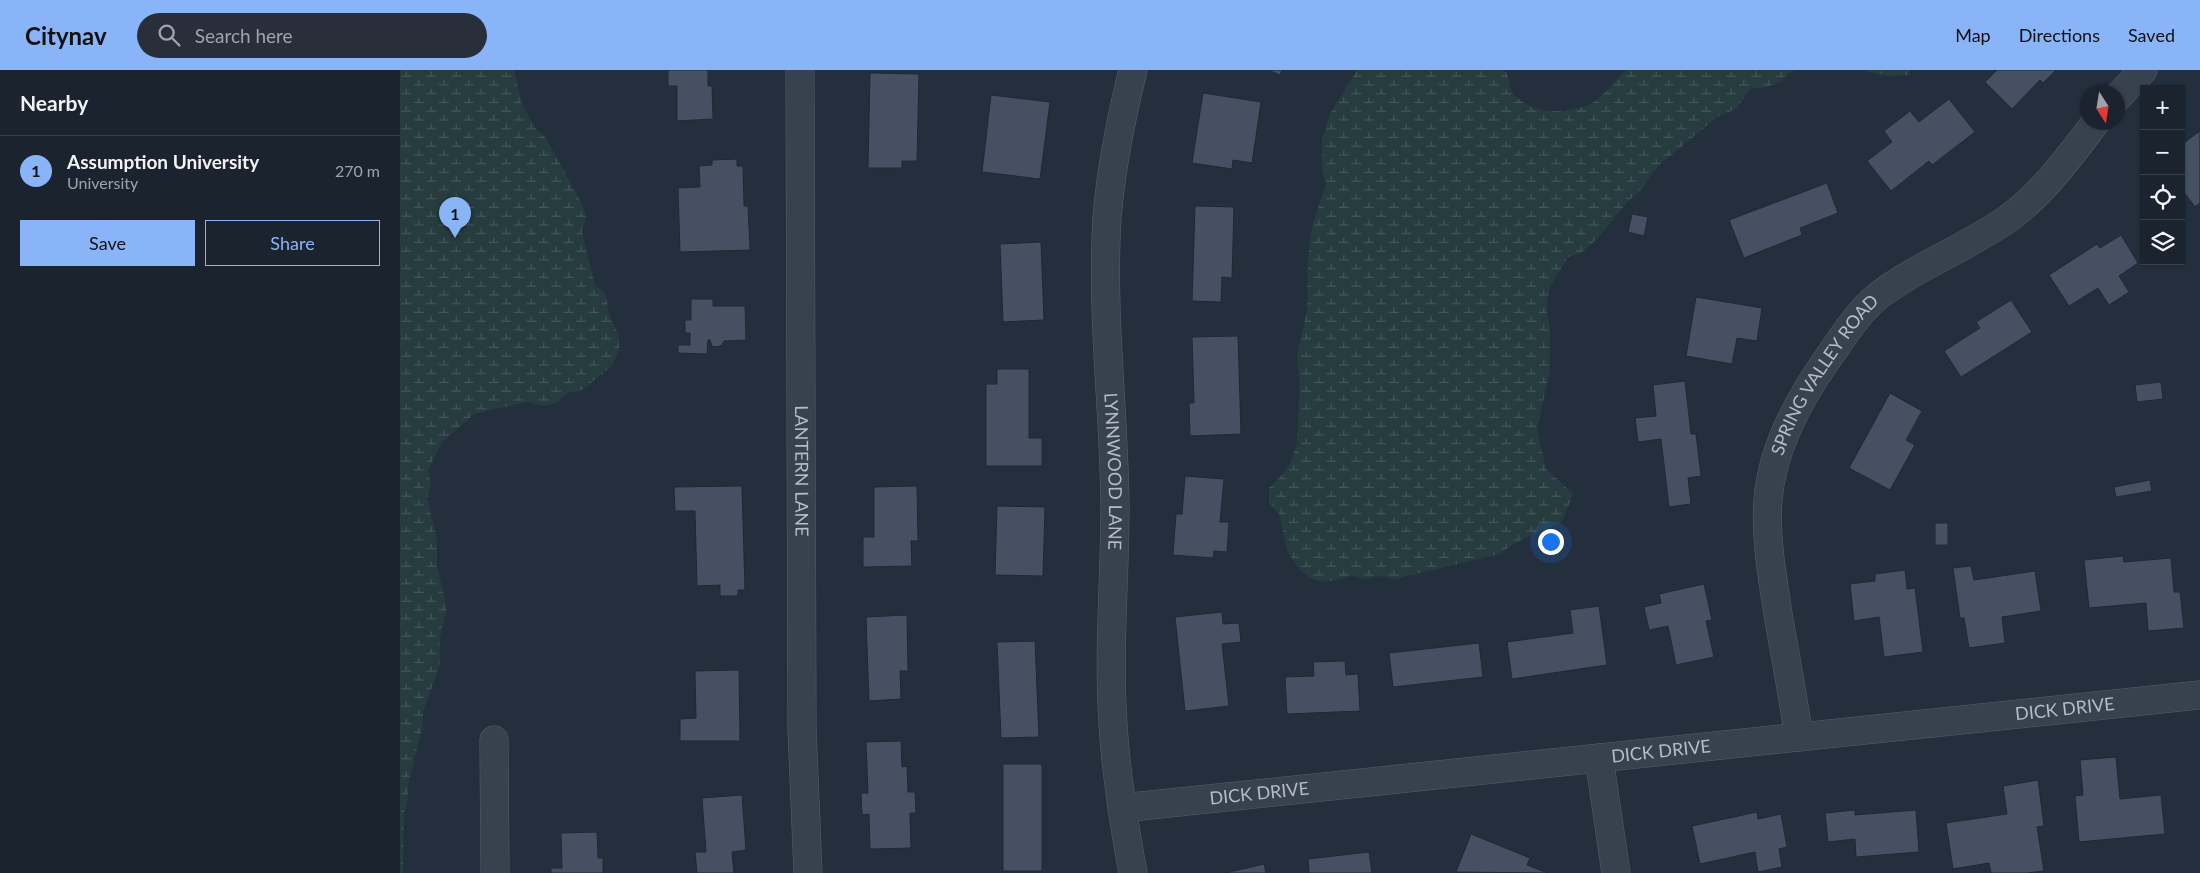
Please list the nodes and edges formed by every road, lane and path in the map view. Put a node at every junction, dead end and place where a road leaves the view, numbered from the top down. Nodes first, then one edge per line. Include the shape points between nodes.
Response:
1 (800, 70) edge
2 (1133, 70) edge
3 (2143, 70) edge
4 (2125, 89) edge
5 (2090, 130) edge
6 (2200, 695) edge
7 (1799, 737) junction
8 (494, 740) dead end
9 (1599, 758) junction
10 (1122, 808) junction
11 (495, 873) edge
12 (808, 873) edge
13 (1133, 873) edge
14 (1616, 873) edge

1 - 12 street, LANTERN LANE via 802,720
2 - 10 street, LYNNWOOD LANE via 1112,165 1106,270 1114,498 1113,724
3 - 4 street
5 - 7 street, SPRING VALLEY ROAD via 2044,187 2008,218 1877,297 1855,321 1814,378 1792,416 1775,463 1768,498 1767,532
6 - 7 street, DICK DRIVE
7 - 9 street, DICK DRIVE
8 - 11 street
9 - 10 street, DICK DRIVE
9 - 14 street
10 - 13 street, LYNNWOOD LANE

